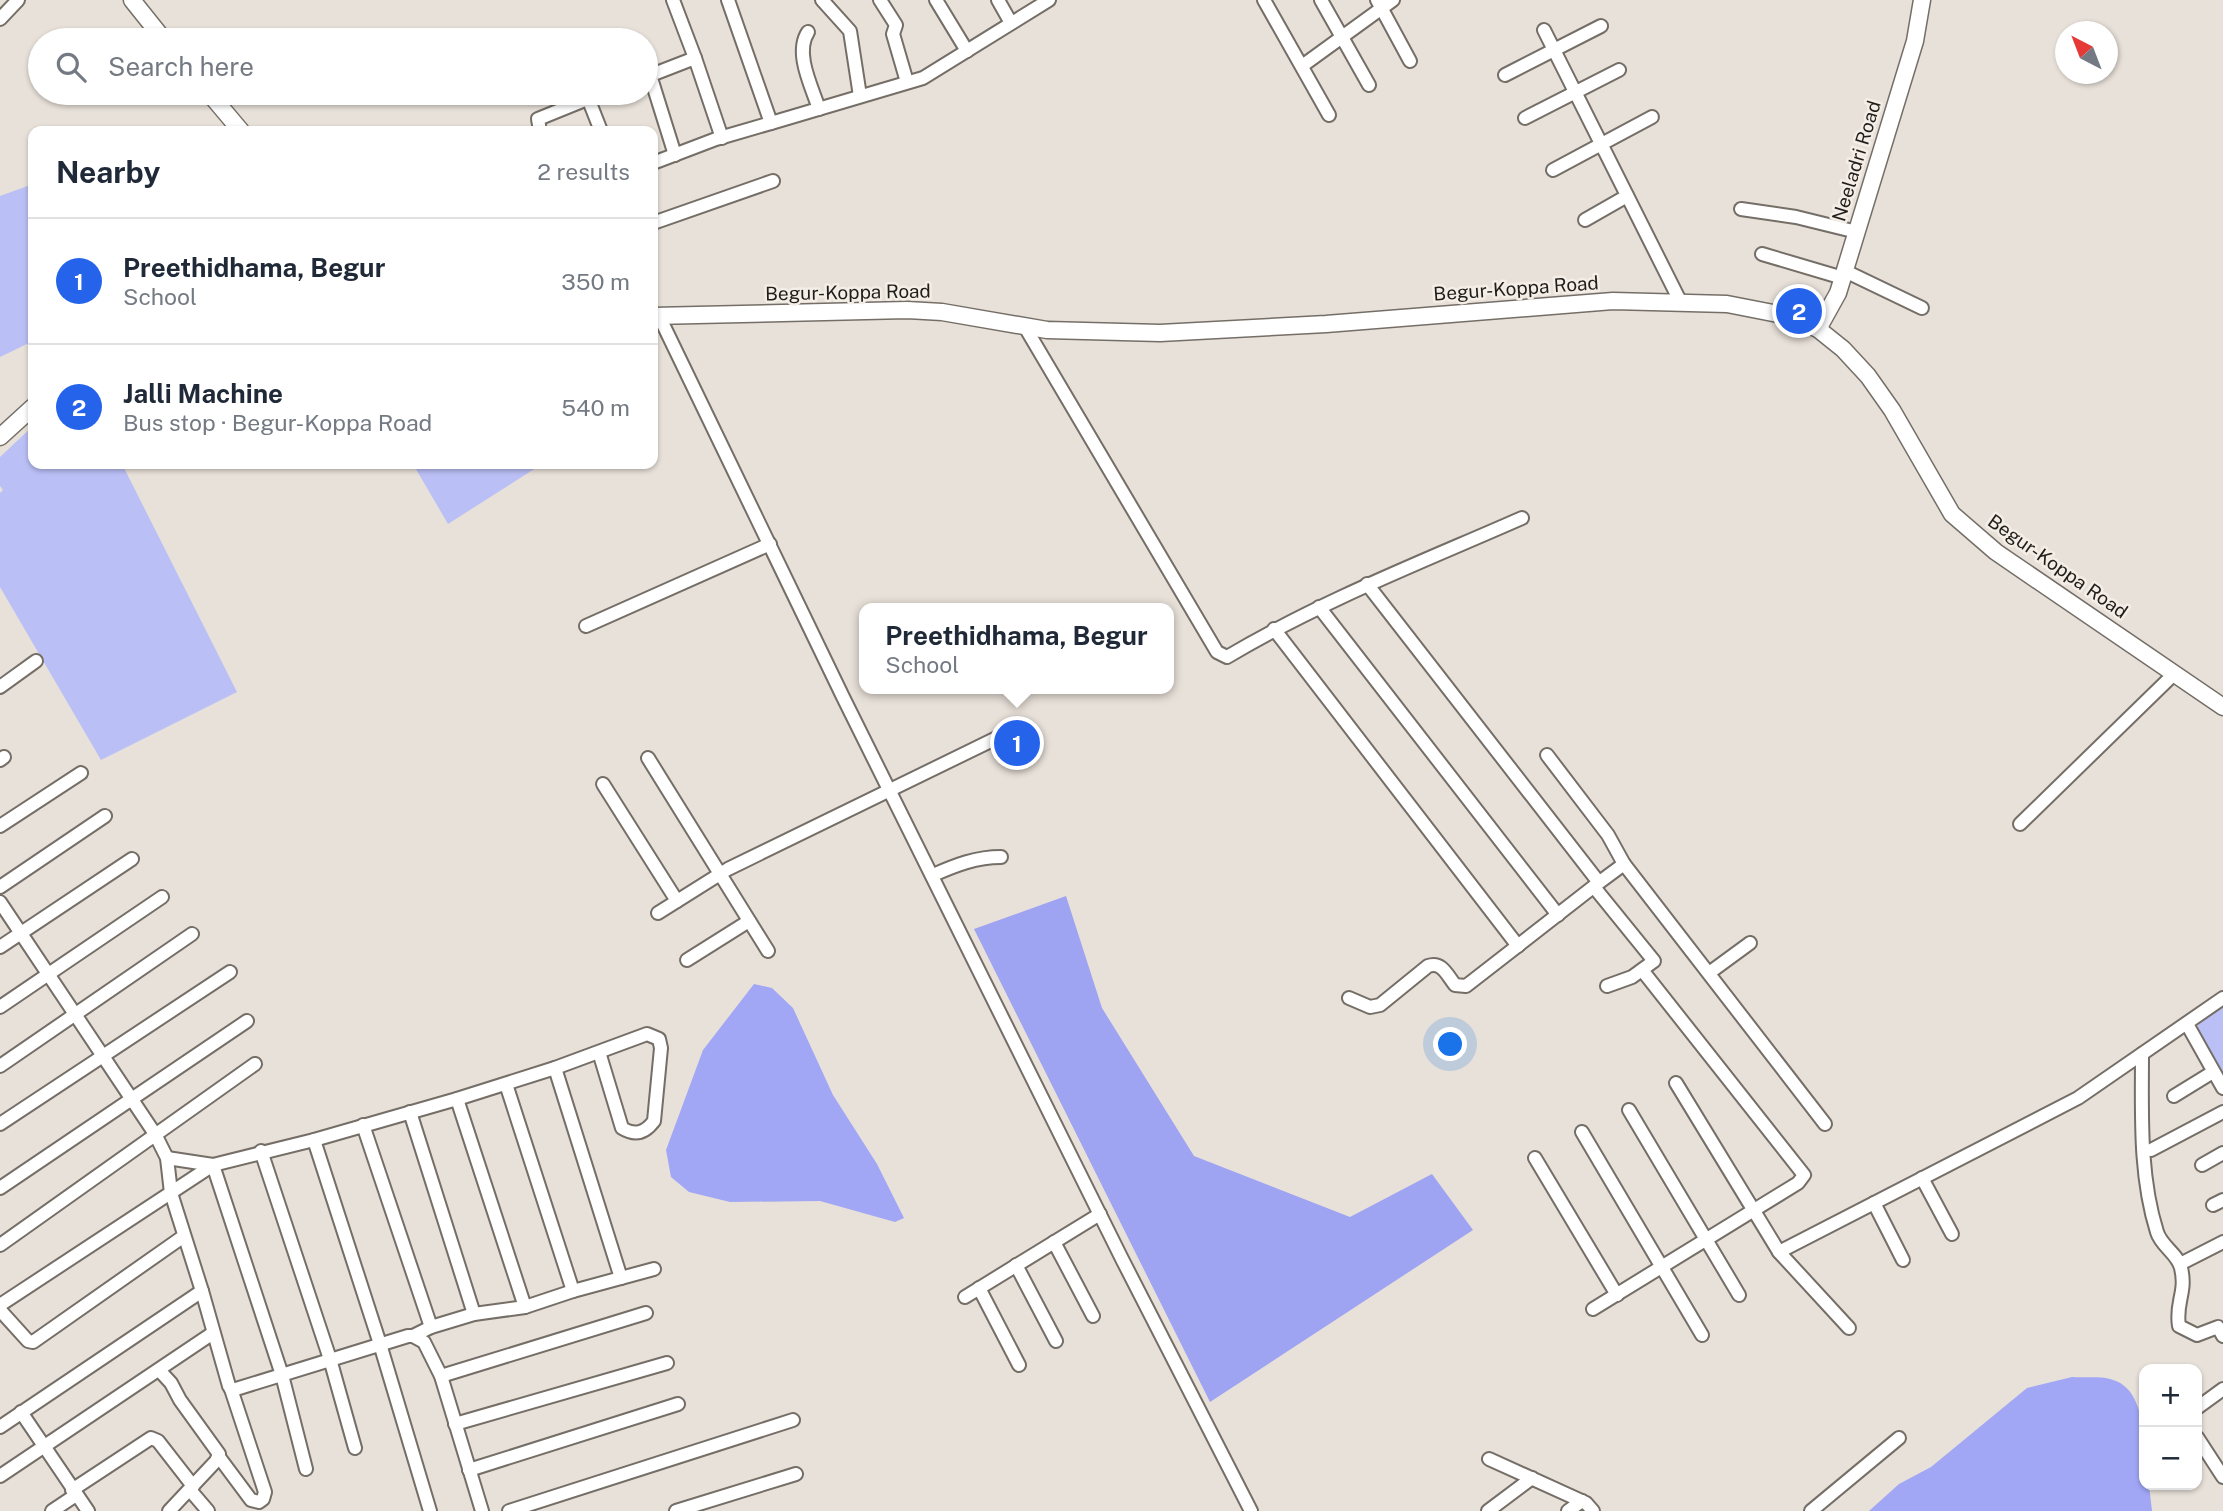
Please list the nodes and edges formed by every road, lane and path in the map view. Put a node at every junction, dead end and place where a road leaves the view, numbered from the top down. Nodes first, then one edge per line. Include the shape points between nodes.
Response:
1 (18, 0) edge
2 (132, 0) edge
3 (673, 0) edge
4 (728, 0) edge
5 (822, 0) edge
6 (880, 0) edge
7 (936, 0) edge
8 (998, 0) edge
9 (1049, 0) edge
10 (1264, 0) edge
11 (1321, 0) edge
12 (1393, 0) edge
13 (1922, 0) edge
14 (1379, 4) edge
15 (0, 19) edge
16 (1011, 23) junction
17 (1601, 26) dead end
18 (154, 28) edge
19 (1544, 30) dead end
20 (808, 32) dead end
21 (1342, 37) junction
22 (1553, 49) junction
23 (967, 51) junction
24 (695, 58) junction
25 (1410, 61) dead end
26 (1302, 66) junction
27 (1619, 69) dead end
28 (658, 72) edge
29 (1505, 75) dead end
30 (907, 82) junction
31 (1368, 85) dead end
32 (1575, 92) junction
33 (860, 96) junction
34 (219, 105) edge
35 (571, 105) edge
36 (591, 105) edge
37 (658, 105) edge
38 (819, 109) junction
39 (1329, 115) dead end
40 (1652, 117) dead end
41 (1525, 118) dead end
42 (771, 123) junction
43 (237, 126) edge
44 (539, 126) edge
45 (599, 126) edge
46 (722, 138) junction
47 (1601, 144) junction
48 (675, 155) junction
49 (658, 161) edge
50 (1553, 170) dead end
51 (773, 181) dead end
52 (1627, 196) junction
53 (1741, 209) dead end
54 (1585, 220) dead end
55 (658, 221) edge
56 (1857, 232) junction
57 (1762, 254) dead end
58 (1844, 275) junction
59 (1681, 303) junction
60 (1922, 308) dead end
61 (658, 316) edge
62 (658, 320) edge
63 (1025, 327) junction
64 (1818, 329) junction
65 (28, 412) edge
66 (0, 437) edge
67 (1522, 518) dead end
68 (770, 544) junction
69 (1367, 584) junction
70 (1319, 607) junction
71 (586, 626) dead end
72 (1274, 629) junction
73 (36, 661) dead end
74 (2175, 673) junction
75 (0, 687) edge
76 (2223, 707) edge
77 (1007, 733) dead end
78 (1547, 755) dead end
79 (648, 758) dead end
80 (80, 773) dead end
81 (604, 784) dead end
82 (891, 792) junction
83 (105, 816) dead end
84 (2020, 824) dead end
85 (0, 826) edge
86 (1001, 858) dead end
87 (132, 859) dead end
88 (1625, 864) junction
89 (719, 874) junction
90 (933, 875) junction
91 (1596, 885) junction
92 (0, 887) edge
93 (162, 897) dead end
94 (677, 901) junction
95 (0, 902) edge
96 (658, 914) dead end
97 (1558, 915) junction
98 (749, 921) junction
99 (21, 933) junction
100 (192, 934) dead end
101 (1750, 943) dead end
102 (1518, 946) junction
103 (0, 947) edge
104 (768, 951) dead end
105 (688, 960) dead end
106 (1642, 970) junction
107 (230, 972) dead end
108 (1709, 973) junction
109 (48, 974) junction
110 (1607, 986) dead end
111 (1349, 998) dead end
112 (2223, 998) edge
113 (0, 1007) edge
114 (76, 1015) junction
115 (247, 1021) dead end
116 (2188, 1024) junction
117 (599, 1052) junction
118 (2142, 1054) junction
119 (104, 1058) junction
120 (255, 1064) dead end
121 (0, 1066) edge
122 (555, 1068) junction
123 (2213, 1072) junction
124 (1676, 1083) dead end
125 (506, 1084) junction
126 (2223, 1088) edge
127 (2174, 1096) dead end
128 (130, 1099) junction
129 (457, 1099) junction
130 (1629, 1110) dead end
131 (410, 1112) junction
132 (2223, 1112) edge
133 (0, 1124) edge
134 (1825, 1124) dead end
135 (363, 1125) junction
136 (1582, 1132) dead end
137 (155, 1134) junction
138 (314, 1140) junction
139 (2151, 1150) dead end
140 (261, 1151) junction
141 (2223, 1153) edge
142 (167, 1158) junction
143 (1535, 1158) dead end
144 (2202, 1164) dead end
145 (213, 1165) junction
146 (1922, 1178) junction
147 (0, 1188) edge
148 (171, 1192) junction
149 (1874, 1203) junction
150 (1754, 1211) junction
151 (1100, 1213) junction
152 (1952, 1234) dead end
153 (184, 1236) junction
154 (1706, 1240) junction
155 (1054, 1242) junction
156 (2223, 1242) edge
157 (0, 1245) edge
158 (1779, 1252) junction
159 (1903, 1260) dead end
160 (2180, 1264) junction
161 (1016, 1265) junction
162 (1663, 1267) junction
163 (654, 1269) dead end
164 (621, 1278) junction
165 (979, 1288) junction
166 (202, 1291) junction
167 (573, 1291) junction
168 (1739, 1294) dead end
169 (1617, 1295) junction
170 (965, 1297) dead end
171 (0, 1305) edge
172 (525, 1307) junction
173 (1593, 1309) dead end
174 (646, 1313) dead end
175 (474, 1314) junction
176 (1093, 1315) dead end
177 (3, 1319) edge
178 (431, 1327) junction
179 (1849, 1328) dead end
180 (2221, 1329) edge
181 (213, 1333) junction
182 (1702, 1335) dead end
183 (413, 1336) junction
184 (1056, 1341) dead end
185 (380, 1344) junction
186 (330, 1359) junction
187 (667, 1363) dead end
188 (1018, 1365) dead end
189 (159, 1370) junction
190 (282, 1375) junction
191 (441, 1376) junction
192 (231, 1389) junction
193 (2221, 1396) edge
194 (678, 1404) dead end
195 (2202, 1406) edge
196 (21, 1412) junction
197 (793, 1420) dead end
198 (454, 1424) junction
199 (0, 1427) edge
200 (1899, 1438) dead end
201 (2202, 1445) edge
202 (44, 1446) junction
203 (355, 1448) dead end
204 (219, 1457) junction
205 (1489, 1459) dead end
206 (306, 1469) dead end
207 (469, 1470) junction
208 (796, 1474) dead end
209 (0, 1476) edge
210 (2223, 1477) edge
211 (1532, 1478) junction
212 (192, 1488) junction
213 (74, 1492) junction
214 (1581, 1501) junction
215 (52, 1511) edge
216 (88, 1511) edge
217 (169, 1511) edge
218 (208, 1511) edge
219 (430, 1511) edge
220 (482, 1511) edge
221 (509, 1511) edge
222 (677, 1511) edge
223 (1251, 1511) edge
224 (1488, 1511) edge
225 (1567, 1511) edge
226 (1593, 1511) edge
227 (1811, 1511) edge

1 - 15 street
2 - 18 main road
3 - 24 street
4 - 42 street
5 - 33 street via 850,32
6 - 30 street via 896,25 893,34
7 - 23 street
8 - 16 street
9 - 16 street
10 - 26 street
11 - 21 street
12 - 14 street
13 - 56 main road, Neeladri Road via 1915,41
14 - 21 street
14 - 25 street
16 - 23 street
17 - 22 street
19 - 22 street
20 - 38 street via 803,55
21 - 26 street
21 - 31 street
22 - 29 street
22 - 32 street
23 - 30 street via 923,78
24 - 28 street
24 - 46 street
26 - 39 street
27 - 32 street
30 - 33 street
32 - 41 street
32 - 47 street
33 - 38 street
34 - 43 main road
35 - 44 street via 538,119
36 - 45 street
37 - 48 street
38 - 42 street
40 - 47 street
42 - 46 street
46 - 48 street
47 - 50 street
47 - 52 street
48 - 49 street
51 - 55 street
52 - 54 street
52 - 59 street
53 - 56 street
56 - 58 main road, Neeladri Road
57 - 58 street
58 - 60 street
58 - 64 main road, Neeladri Road
59 - 63 main road, Begur-Koppa Road via 1613,301 1160,333
59 - 64 main road, Begur-Koppa Road via 1756,308
61 - 63 main road, Begur-Koppa Road via 907,310
62 - 68 street
63 - 72 street via 1217,652 1227,657
64 - 74 main road, Begur-Koppa Road via 1868,376 1952,514 1996,552
65 - 66 main road
67 - 69 street
68 - 71 street
68 - 82 street
69 - 70 street
69 - 91 street via 1597,880
70 - 72 street
70 - 97 street
72 - 102 street
73 - 75 street
74 - 76 main road, Begur-Koppa Road
74 - 84 street
77 - 82 street
78 - 88 street
79 - 89 street
80 - 85 street
81 - 94 street
82 - 89 street
82 - 90 street
83 - 92 street
86 - 90 street via 966,862
87 - 99 street
88 - 91 street
88 - 108 street
89 - 94 street
89 - 98 street
90 - 151 street
91 - 97 street
91 - 106 street via 1654,961
93 - 109 street
94 - 96 street
95 - 99 street
97 - 102 street
98 - 104 street
98 - 105 street
99 - 103 street
99 - 109 street
100 - 114 street
101 - 108 street
102 - 111 street via 1466,986 1455,985 1442,967 1434,964 1380,1005 1370,1007
106 - 110 street
106 - 150 street via 1804,1175 1798,1184
107 - 119 street
108 - 134 street
109 - 113 street
109 - 114 street
112 - 116 street
114 - 119 street
114 - 121 street
115 - 128 street
116 - 118 street
116 - 123 street
117 - 117 street via 647,1034 659,1039 654,1121 648,1128 638,1133 622,1128
117 - 122 street
118 - 146 street via 2077,1098
118 - 160 street via 2141,1136 2150,1203 2158,1236
119 - 128 street
119 - 133 street
120 - 137 street
122 - 125 street
122 - 164 street
123 - 126 street
123 - 127 street
124 - 150 street
125 - 129 street
125 - 167 street
128 - 137 street
128 - 147 street
129 - 131 street
129 - 172 street
130 - 154 street
131 - 135 street
131 - 175 street
132 - 139 street
135 - 138 street
135 - 178 street
136 - 162 street
137 - 142 street
137 - 157 street
138 - 140 street
138 - 185 street
140 - 145 street
140 - 186 street
141 - 144 street
142 - 145 street
142 - 148 street
143 - 169 street
145 - 148 street
145 - 190 street
146 - 149 street
146 - 152 street
148 - 153 street
148 - 171 street
149 - 158 street
149 - 159 street
150 - 154 street
150 - 158 street
151 - 155 street
151 - 223 street
153 - 166 street
153 - 177 street via 33,1342
154 - 162 street
154 - 168 street
155 - 161 street
155 - 176 street
156 - 160 street
158 - 179 street
160 - 180 street via 2185,1285 2176,1311 2179,1326 2197,1335
161 - 165 street
161 - 184 street
162 - 169 street
162 - 182 street
163 - 164 street
164 - 167 street
165 - 170 street
165 - 188 street
166 - 181 street
166 - 196 street
167 - 172 street
169 - 173 street
172 - 175 street
174 - 191 street
175 - 178 street
178 - 183 street
181 - 189 street
181 - 192 street
183 - 185 street
183 - 191 street via 424,1342
185 - 186 street
185 - 219 street
186 - 190 street
186 - 203 street
187 - 198 street
189 - 202 street
189 - 204 street
190 - 192 street
190 - 206 street
191 - 198 street
192 - 204 street via 265,1492 263,1499 251,1500
193 - 195 street
194 - 207 street
196 - 199 street
196 - 202 street
197 - 221 street
198 - 207 street
200 - 227 street
201 - 210 street
202 - 209 street
202 - 213 street
204 - 212 street
205 - 211 street
207 - 220 street
208 - 222 street
211 - 214 street
211 - 224 street
212 - 213 street via 158,1441 151,1438
212 - 217 street
212 - 218 street
213 - 215 street
213 - 216 street
214 - 225 street
214 - 226 street

